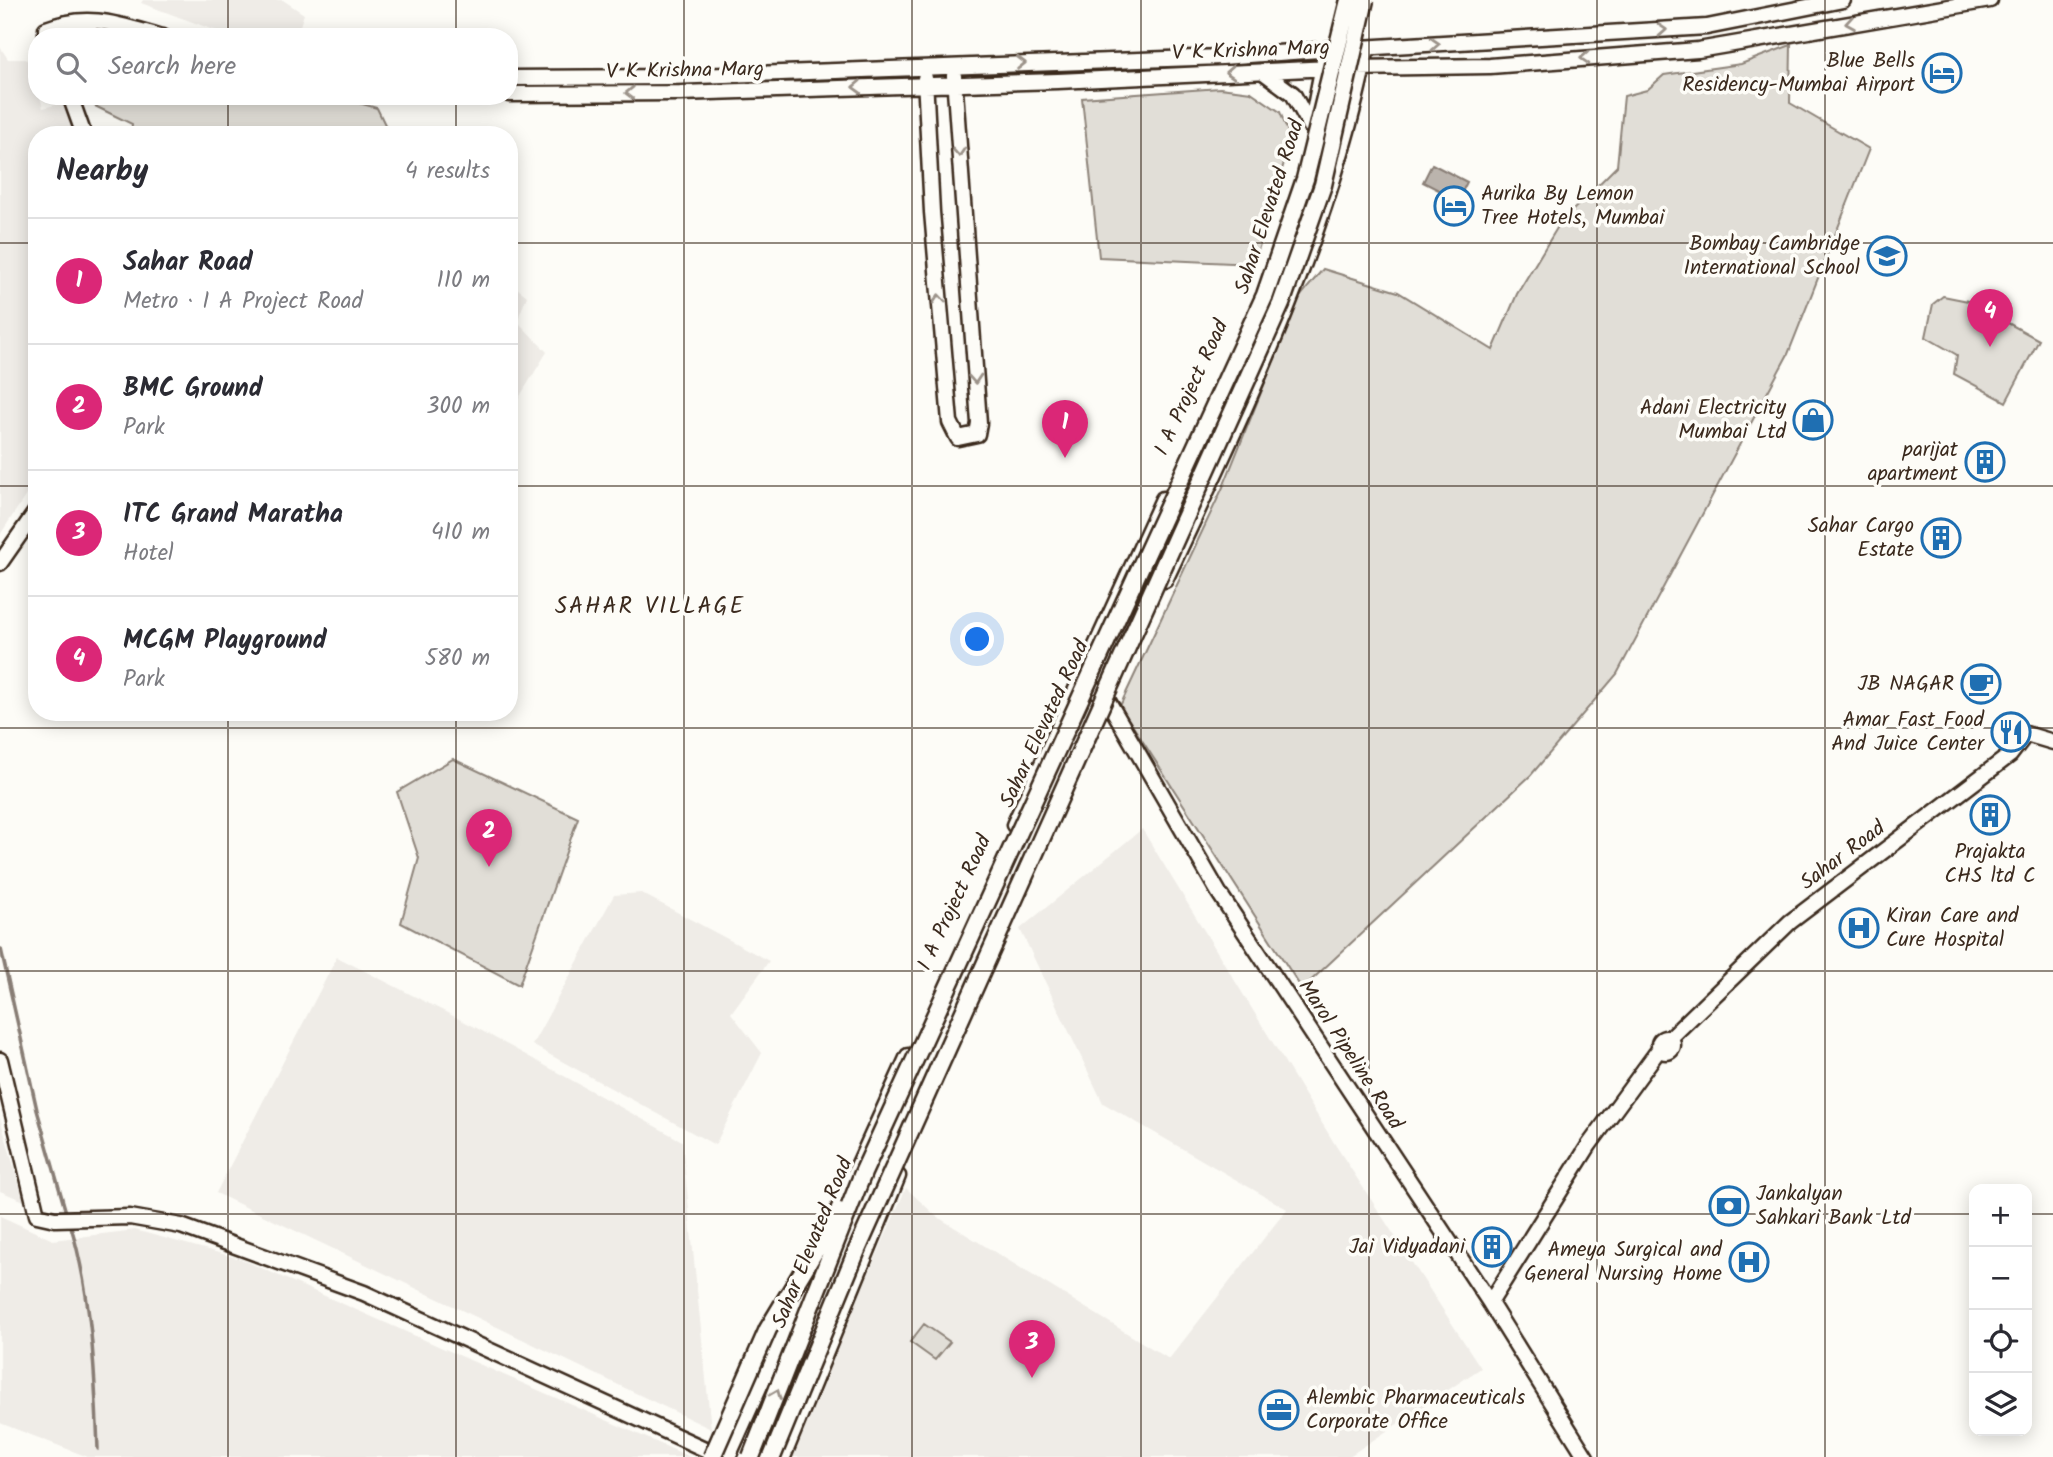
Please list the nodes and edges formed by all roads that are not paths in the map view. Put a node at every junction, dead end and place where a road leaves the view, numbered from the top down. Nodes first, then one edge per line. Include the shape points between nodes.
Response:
1 (1349, 0) edge
2 (1365, 0) edge
3 (1843, 0) edge
4 (1990, 0) edge
5 (1700, 27) junction
6 (55, 28) edge
7 (130, 28) edge
8 (1367, 48) junction
9 (1326, 49) junction
10 (1701, 49) junction
11 (953, 65) junction
12 (924, 66) junction
13 (1322, 68) junction
14 (1363, 68) junction
15 (1391, 68) junction
16 (1262, 71) junction
17 (678, 76) junction
18 (518, 78) edge
19 (954, 84) junction
20 (925, 85) junction
21 (680, 93) junction
22 (518, 94) edge
23 (73, 105) edge
24 (1353, 106) junction
25 (81, 126) edge
26 (1311, 127) junction
27 (28, 523) edge
28 (0, 563) edge
29 (1081, 676) junction
30 (1108, 701) junction
31 (2053, 742) edge
32 (0, 1060) edge
33 (863, 1173) junction
34 (1490, 1303) junction
35 (712, 1457) edge
36 (722, 1457) edge
37 (727, 1457) edge
38 (751, 1457) edge
39 (772, 1457) edge
40 (783, 1457) edge
41 (1586, 1457) edge

1 - 33 main road, Sahar Elevated Road, bridge via 1305,178 1265,295
2 - 39 main road, Sahar Elevated Road, bridge via 1322,185 1280,304 857,1250
3 - 5 street, V K Krishna Marg
4 -> 10 street, V K Krishna Marg
8 -> 5 street, V K Krishna Marg
5 - 10 street
6 - 7 street via 69,20 105,21
8 - 9 street, V K Krishna Marg
8 - 14 street
11 -> 9 street, V K Krishna Marg via 1222,57
9 - 13 street, I A Project Road
10 -> 15 street, V K Krishna Marg via 1490,66
11 - 12 street, V K Krishna Marg
11 - 19 street
12 - 17 street, V K Krishna Marg
12 - 20 street
13 - 14 street, V K Krishna Marg
13 - 16 street, V K Krishna Marg
13 - 26 street, I A Project Road
14 - 15 street, V K Krishna Marg
14 - 24 street
15 - 24 street via 1367,84
16 -> 19 street, V K Krishna Marg
16 - 26 street via 1293,94
17 - 18 street, V K Krishna Marg
17 - 21 street
19 - 20 street, V K Krishna Marg
19 -> 20 street via 978,423 977,434 958,438 948,409
20 -> 21 street, V K Krishna Marg
21 -> 22 street, V K Krishna Marg
23 - 25 street
24 - 30 street via 1304,267 1273,345
26 - 29 street, I A Project Road via 1290,209 1259,292
27 - 28 street
29 - 30 street, Marol Pipeline Road
29 - 37 street, I A Project Road
30 - 34 street, Marol Pipeline Road via 1219,893
30 - 40 street via 954,1028 873,1241
31 - 34 street, Sahar Road via 2025,734 2010,755 1790,922 1664,1043 1589,1145
32 - 36 street via 37,1215 55,1219 130,1217 181,1226 364,1293
33 - 35 main road, bridge via 768,1329
38 -> 33 main road, Sahar Elevated Road, bridge
34 - 41 street, Marol Pipeline Road

